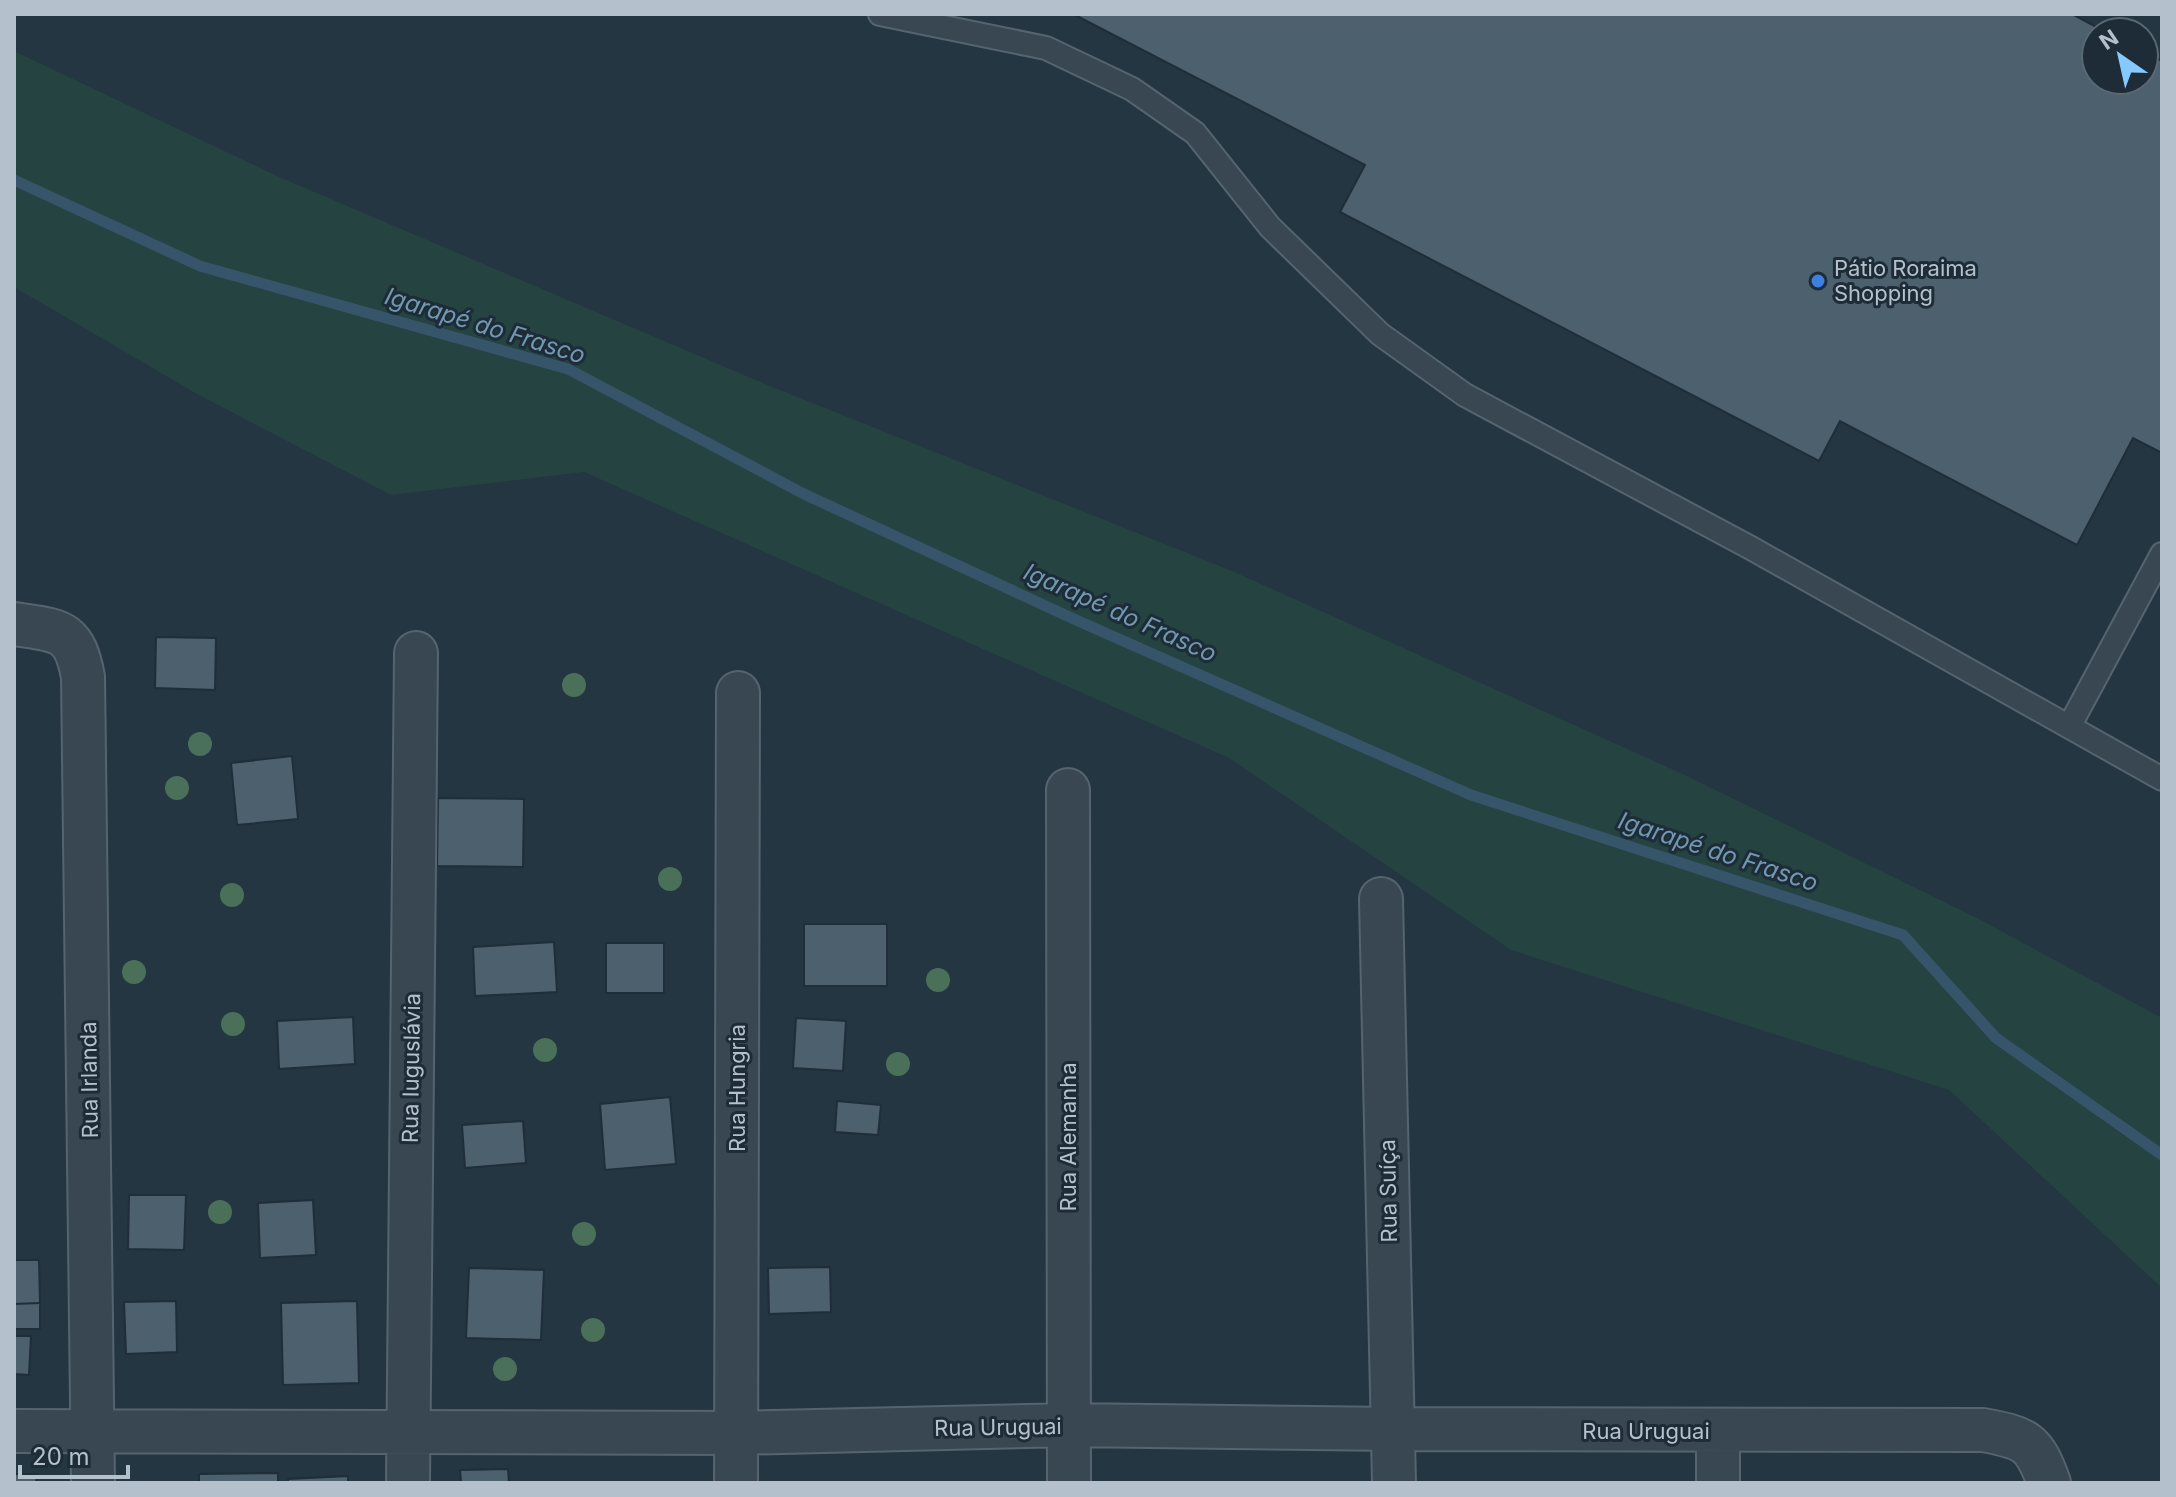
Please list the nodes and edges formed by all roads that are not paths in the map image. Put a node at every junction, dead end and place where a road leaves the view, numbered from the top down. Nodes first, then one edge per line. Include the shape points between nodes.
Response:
1 (880, 14) edge
2 (2162, 554) edge
3 (14, 624) edge
4 (416, 653) dead end
5 (738, 693) dead end
6 (2070, 725) junction
7 (2162, 779) edge
8 (1068, 790) dead end
9 (1381, 899) dead end
10 (1069, 1425) junction
11 (1394, 1429) junction
12 (14, 1431) edge
13 (1718, 1431) junction
14 (94, 1433) junction
15 (407, 1433) junction
16 (736, 1433) junction
17 (93, 1483) edge
18 (408, 1483) edge
19 (736, 1483) edge
20 (1069, 1483) edge
21 (1394, 1483) edge
22 (1718, 1483) edge
23 (2049, 1483) edge

1 - 6 lane via 1046,48 1132,89 1195,133 1270,227 1380,334 1465,395
2 - 6 lane
3 - 14 street, Rua Irlanda via 67,637 78,653 83,677
4 - 15 street, Rua Iuguslávia
5 - 16 street, Rua Hungria
6 - 7 lane
8 - 10 street, Rua Alemanha
9 - 11 street, Rua Suíça
10 - 11 street, Rua Uruguai
10 - 16 street, Rua Uruguai
10 - 20 street, Rua Alemanha
11 - 13 street, Rua Uruguai
11 - 21 street, Rua Suíça
12 - 14 street, Rua Uruguai
13 - 22 street
13 - 23 street, Rua Uruguai via 1983,1430 2016,1436 2038,1453
14 - 15 street, Rua Uruguai
14 - 17 street, Rua Irlanda
15 - 16 street, Rua Uruguai
15 - 18 street, Rua Iuguslávia
16 - 19 street, Rua Hungria

